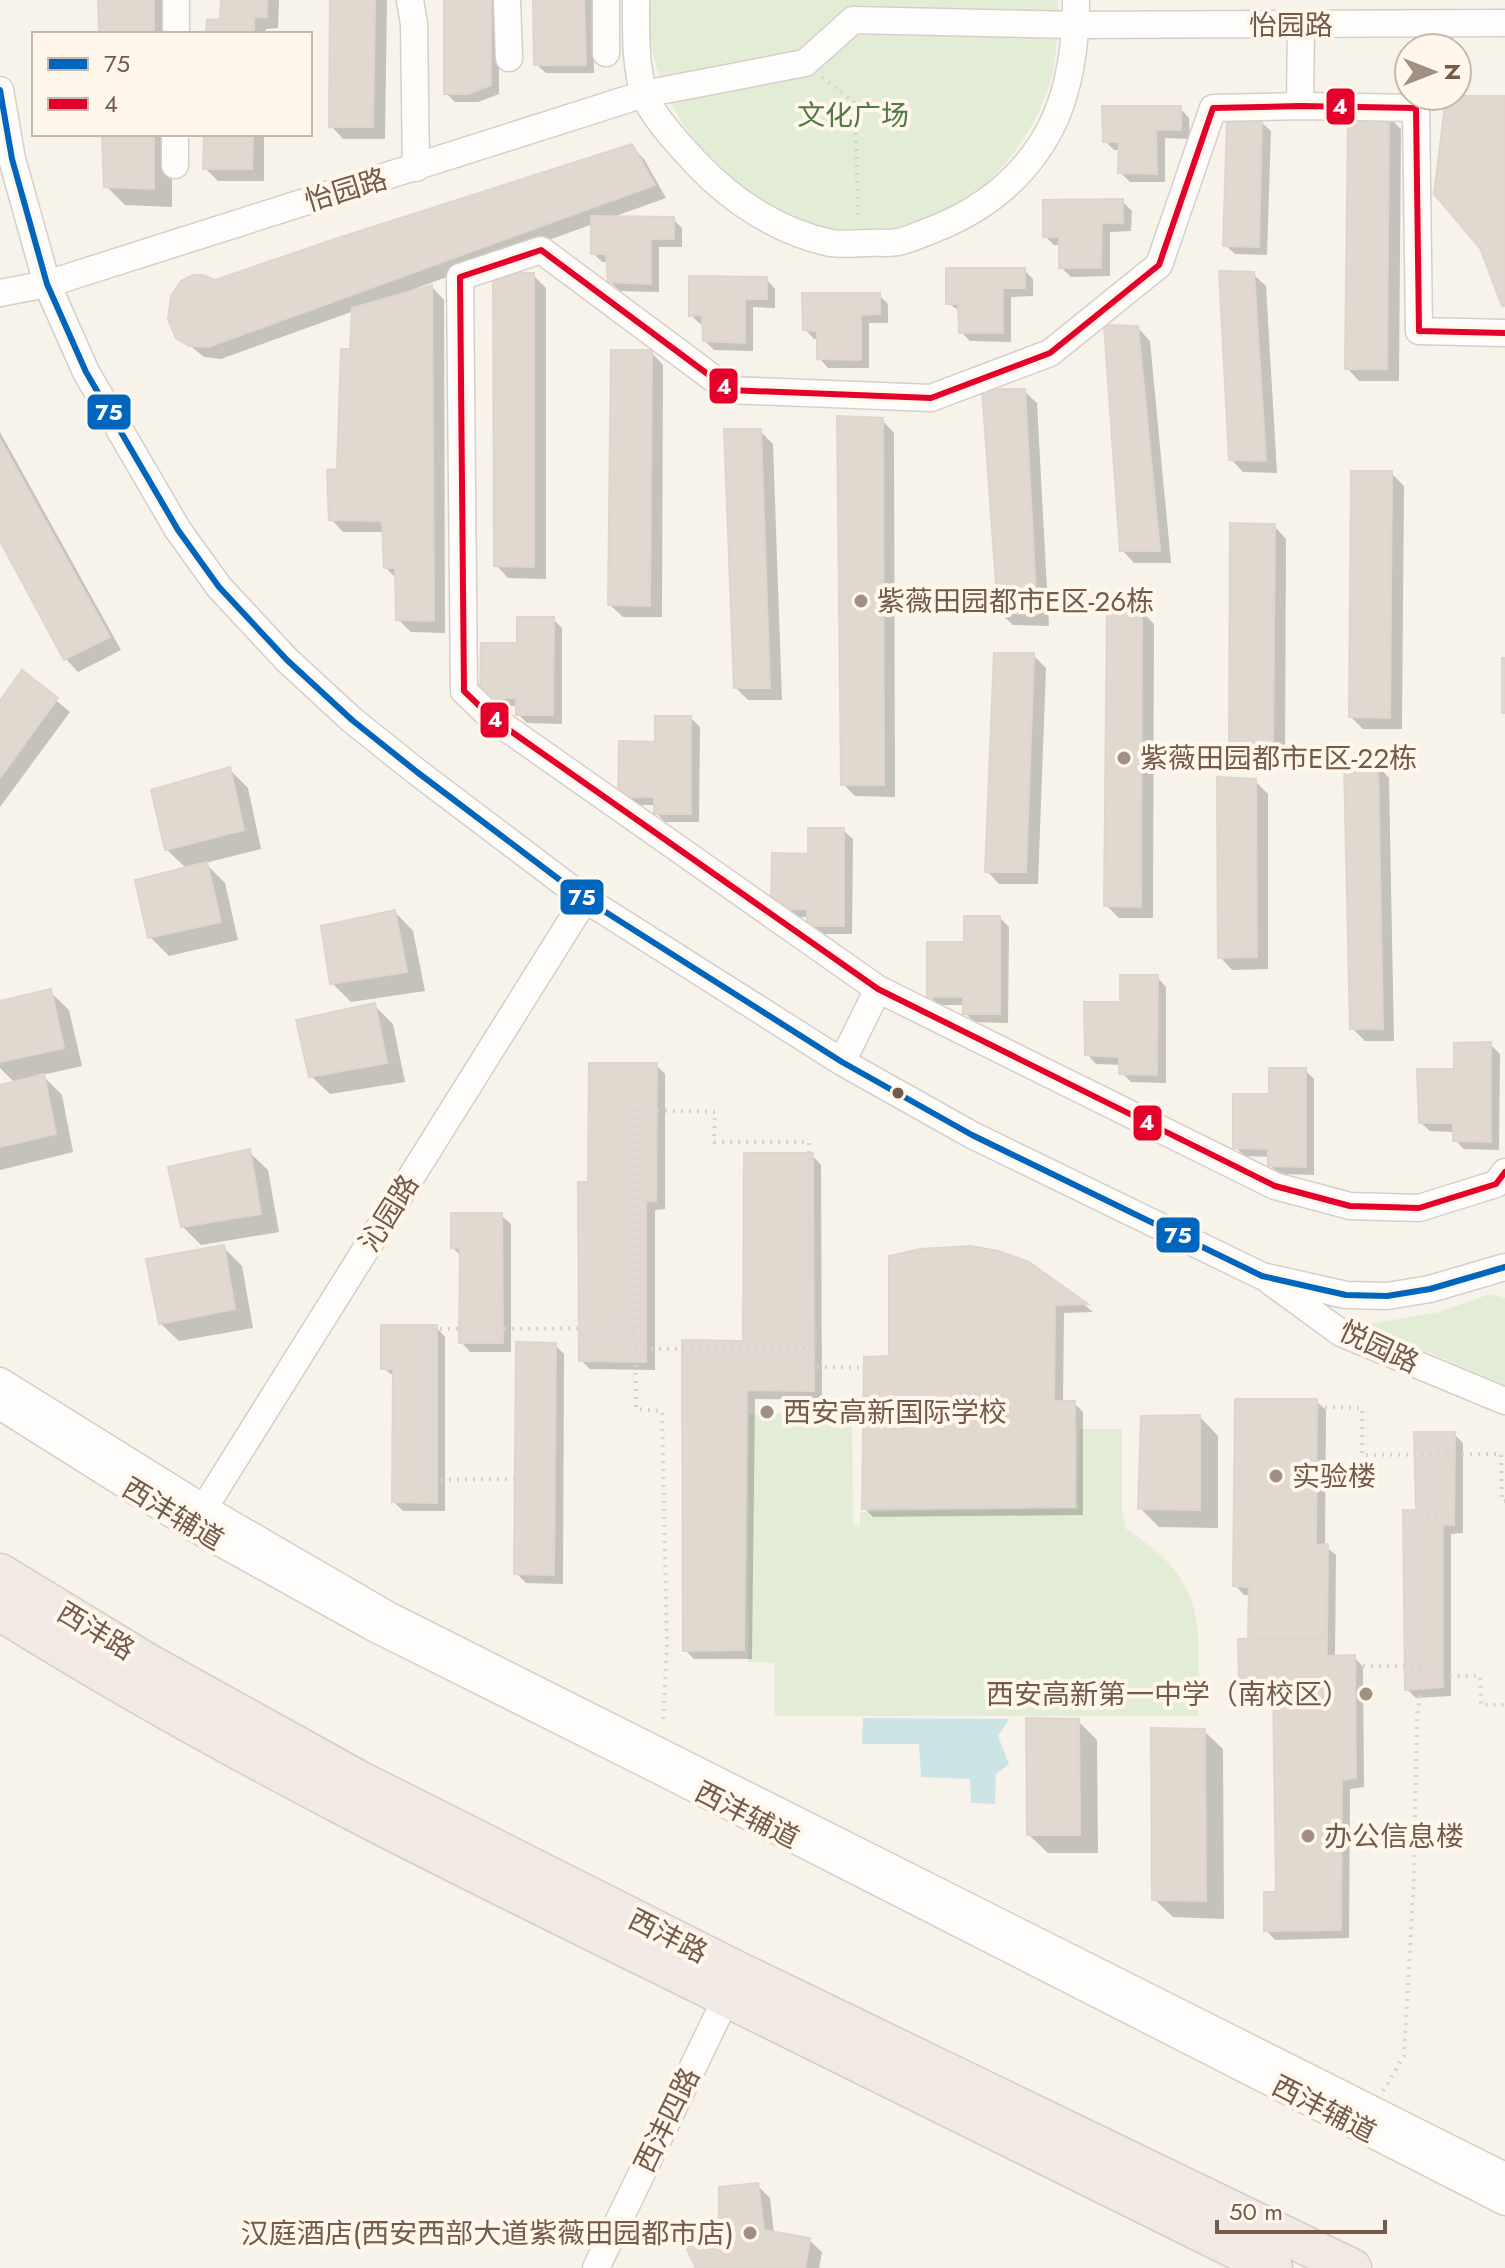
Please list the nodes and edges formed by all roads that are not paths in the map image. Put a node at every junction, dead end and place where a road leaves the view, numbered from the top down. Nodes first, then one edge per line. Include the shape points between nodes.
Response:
1 (176, 0) edge
2 (410, 0) edge
3 (507, 0) edge
4 (606, 0) edge
5 (636, 0) edge
6 (854, 10) edge
7 (1076, 12) edge
8 (1505, 23) edge
9 (1301, 25) junction
10 (176, 32) edge
11 (606, 53) dead end
12 (509, 58) dead end
13 (0, 90) edge
14 (644, 94) junction
15 (1300, 106) junction
16 (175, 136) edge
17 (175, 165) dead end
18 (416, 168) junction
19 (47, 284) junction
20 (0, 293) edge
21 (0, 309) edge
22 (1505, 333) edge
23 (585, 899) junction
24 (878, 989) junction
25 (842, 1062) junction
26 (1505, 1172) edge
27 (1505, 1267) edge
28 (1262, 1276) junction
29 (0, 1381) edge
30 (1505, 1401) edge
31 (0, 1406) edge
32 (198, 1518) junction
33 (0, 1573) edge
34 (0, 1611) edge
35 (733, 1985) junction
36 (1505, 2176) edge
37 (1505, 2202) edge
38 (596, 2268) edge
39 (1273, 2268) edge
40 (1352, 2268) edge

1 - 10 street
2 - 18 street
3 - 12 street
4 - 11 street
5 - 14 street
6 - 7 street, 怡园路
6 - 14 street, 怡园路 via 805,63
7 - 9 street, 怡园路
7 - 14 street via 1069,74 1055,119 1013,182 954,221 898,242 834,243 755,211 714,182 674,140
8 - 9 street, 怡园路
9 - 15 street
13 - 19 street via 12,159
14 - 18 street, 怡园路
15 - 22 street via 1416,108 1419,331
15 - 24 street via 1213,108 1159,265 1050,353 931,398 729,390 541,250 460,277 464,691 492,718
16 - 17 street
18 - 19 street, 怡园路
19 - 20 street, 怡园路
19 - 21 street, 怡园路
19 - 23 street via 86,372 178,530 219,587 352,720
23 - 25 street
23 - 32 street, 沁园路
24 - 25 street
24 - 26 street via 1275,1186 1316,1198 1350,1206 1419,1208 1496,1184
25 - 28 street via 972,1135
27 - 28 street via 1387,1296 1346,1295
28 - 30 street, 悦园路 via 1341,1333
29 - 32 street, 西沣辅道
31 - 32 street, 西沣辅道
32 - 36 street, 西沣辅道
32 - 37 street, 西沣辅道 via 372,1627
33 - 35 highway, 西沣路 via 148,1663
34 - 35 highway, 西沣路 via 248,1757 394,1834
35 - 38 street, 西沣四路
35 - 39 highway, 西沣路
35 - 40 highway, 西沣路

